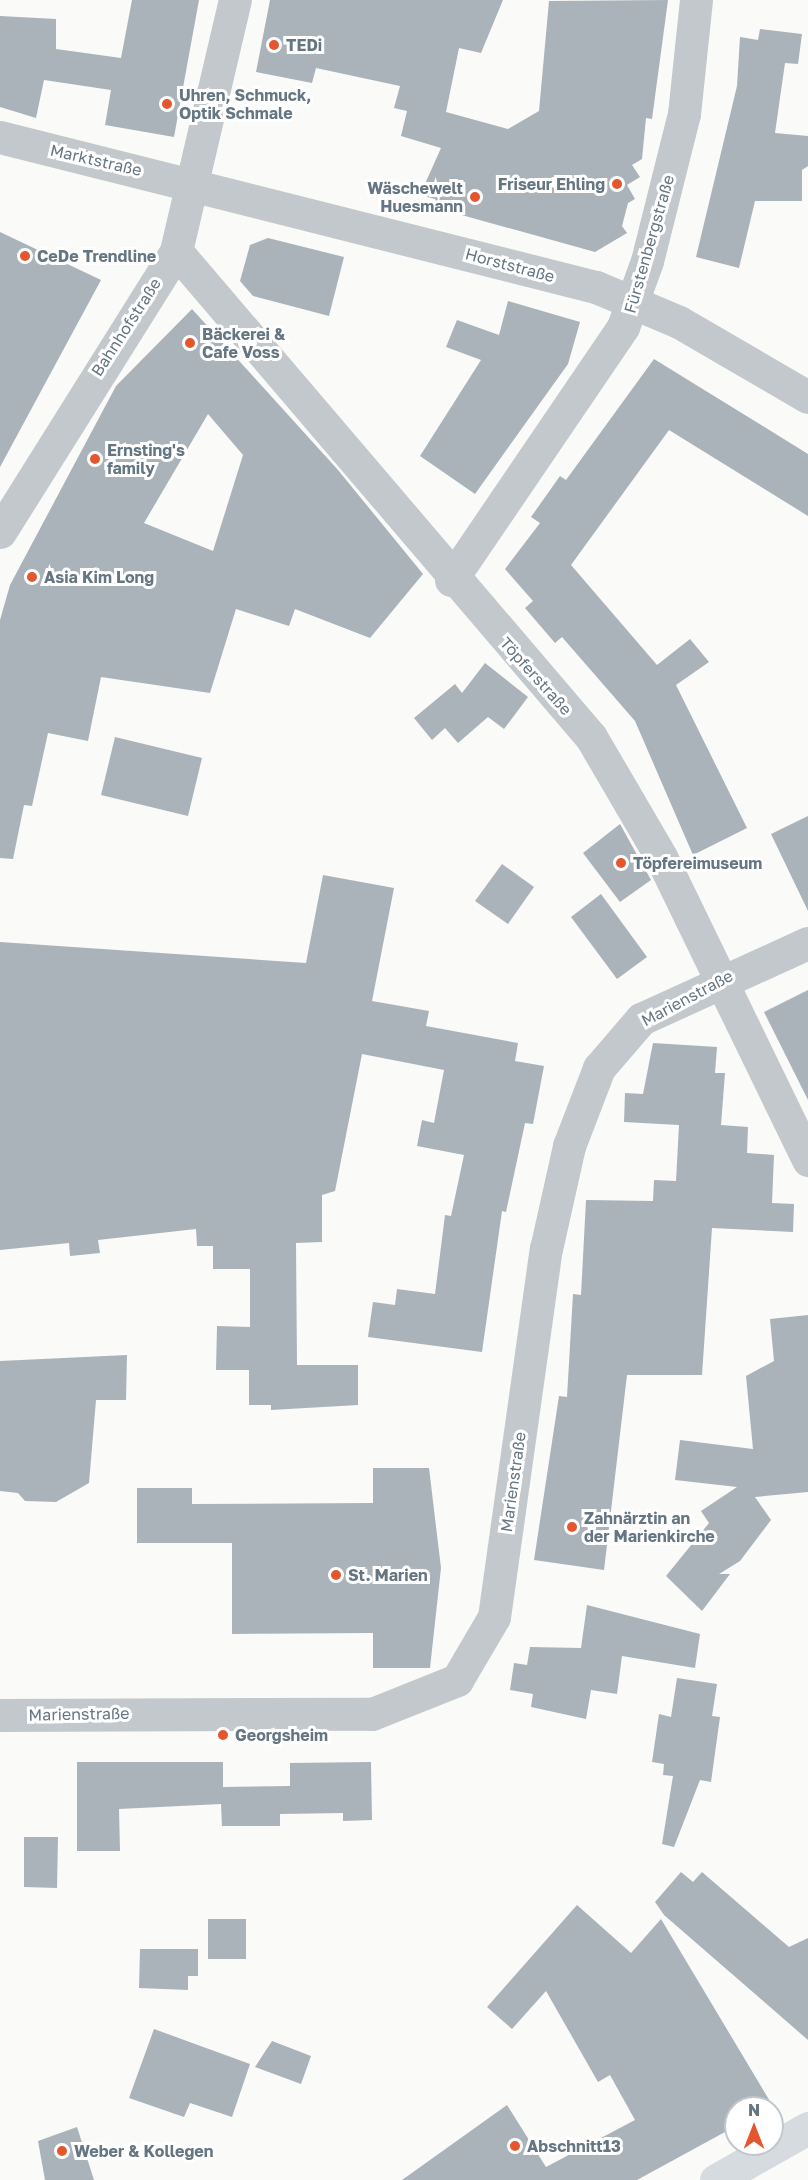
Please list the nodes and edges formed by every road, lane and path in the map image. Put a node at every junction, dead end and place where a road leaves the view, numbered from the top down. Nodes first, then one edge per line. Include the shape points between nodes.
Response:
1 (235, 0) edge
2 (696, 0) edge
3 (0, 137) edge
4 (192, 183) junction
5 (176, 251) junction
6 (634, 300) junction
7 (808, 397) edge
8 (0, 532) edge
9 (451, 580) junction
10 (808, 943) edge
11 (717, 980) junction
12 (808, 1160) edge
13 (0, 1715) edge
14 (808, 2128) edge
15 (716, 2180) edge

1 - 4 street, Bahnhofstraße
2 - 6 street, Fürstenbergstraße via 684,114
3 - 4 street, Marktstraße
4 - 5 street, Bahnhofstraße
4 - 6 street, Horststraße
5 - 8 street, Bahnhofstraße
5 - 9 street, Töpferstraße
6 - 7 street, Horststraße
6 - 9 street, Fürstenbergstraße via 623,327
9 - 11 street, Töpferstraße via 591,737 661,857
10 - 11 street, Marienstraße
11 - 12 street, Töpferstraße
11 - 13 street, Marienstraße via 641,1019 599,1068 569,1146 546,1249 494,1617 457,1680 372,1714
14 - 15 main road

